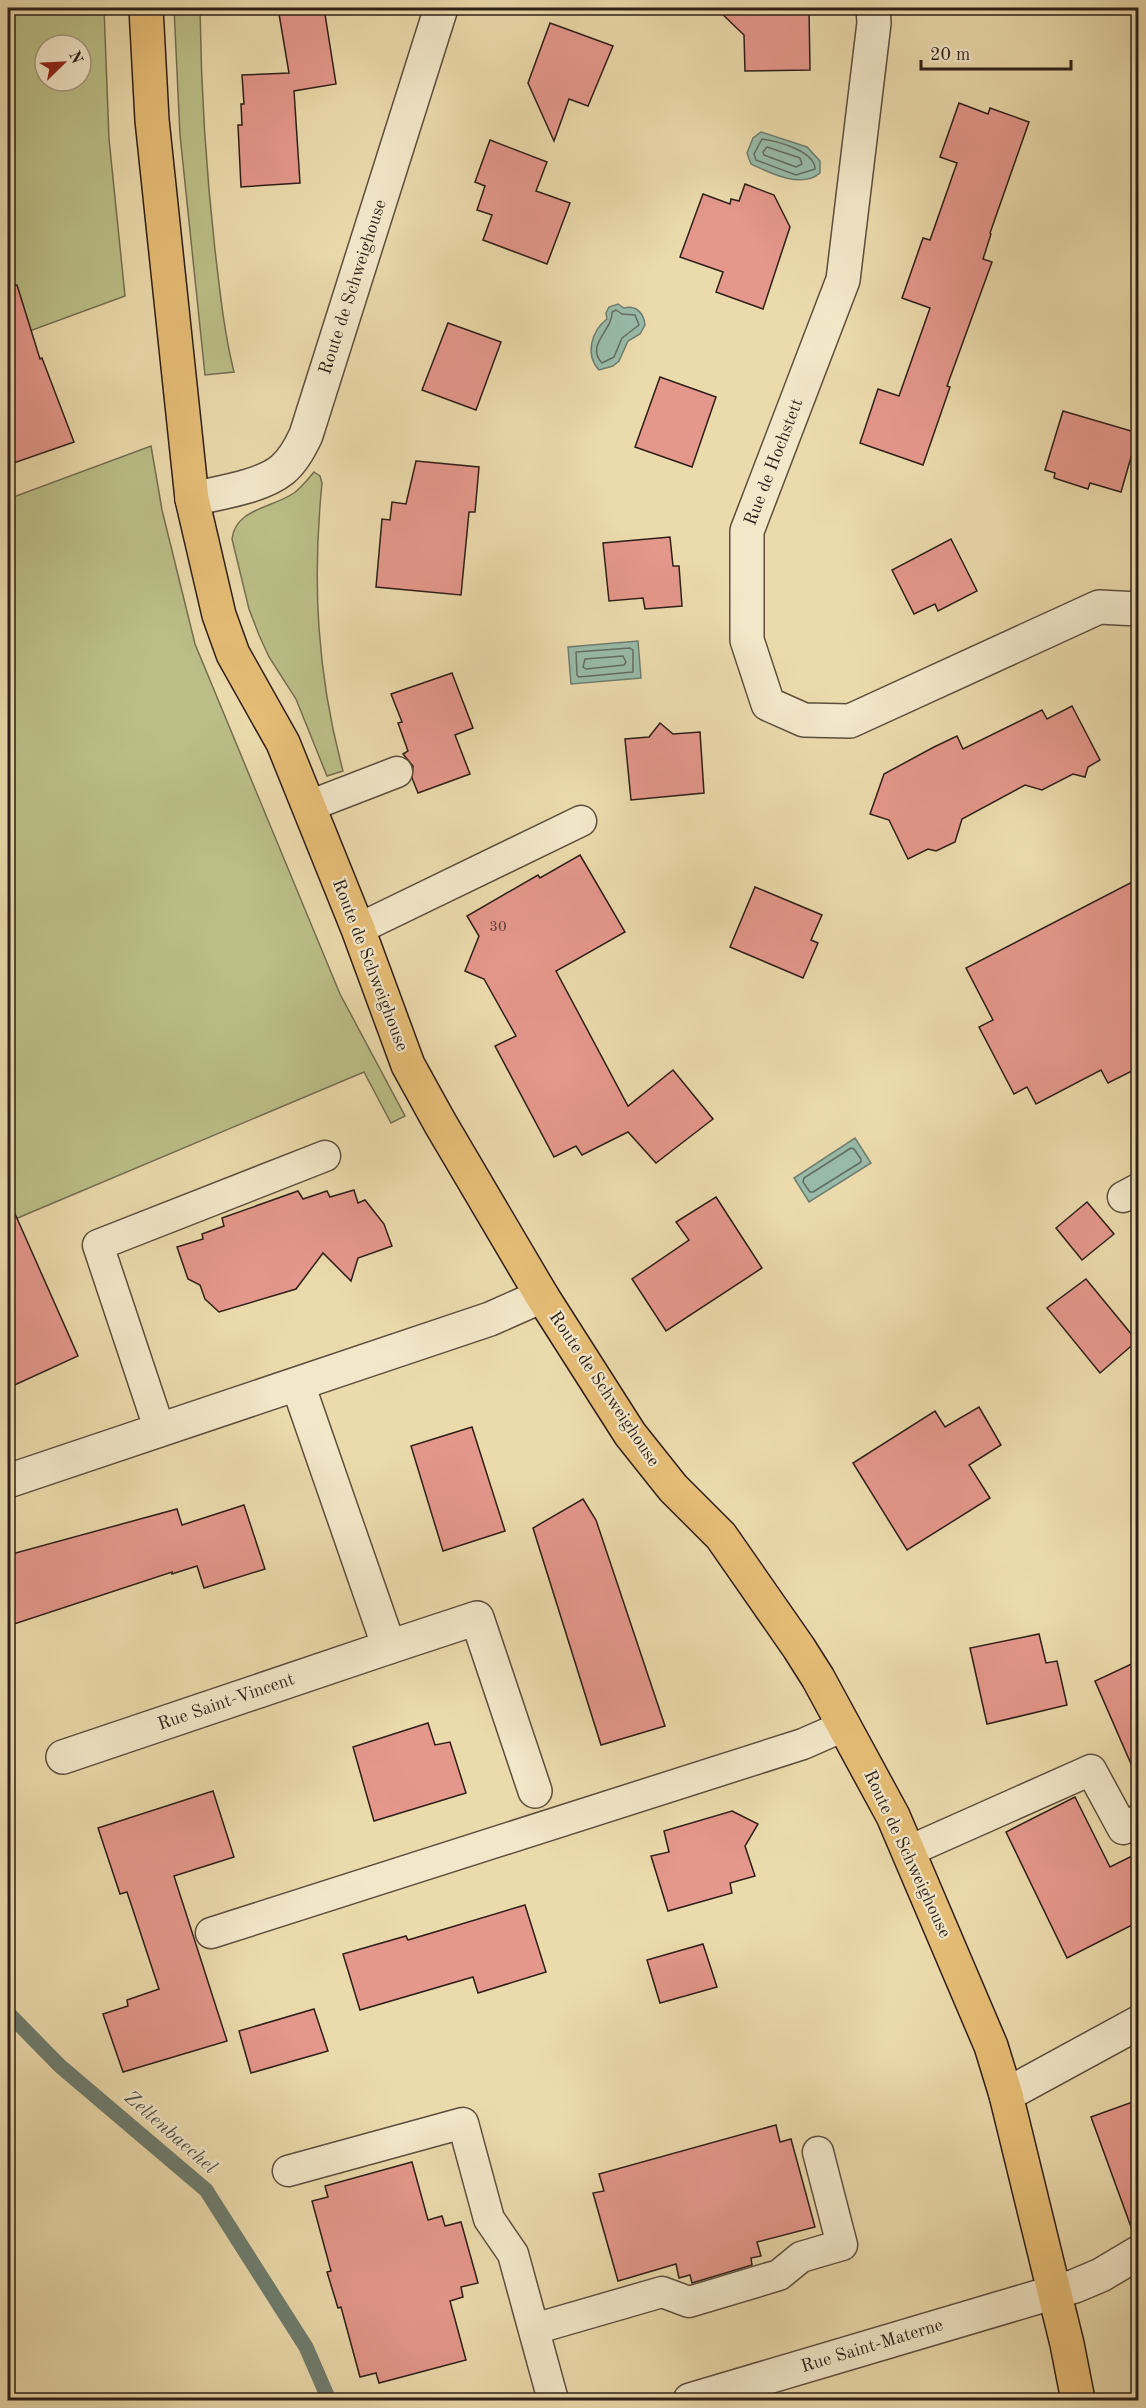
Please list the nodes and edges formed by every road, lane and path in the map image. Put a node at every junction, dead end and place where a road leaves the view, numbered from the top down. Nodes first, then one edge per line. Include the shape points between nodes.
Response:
1 (146, 8) edge
2 (441, 8) edge
3 (873, 8) edge
4 (192, 499) junction
5 (1138, 609) edge
6 (397, 772) dead end
7 (309, 806) junction
8 (581, 821) dead end
9 (358, 929) junction
10 (325, 1156) dead end
11 (542, 1296) junction
12 (298, 1385) junction
13 (160, 1431) junction
14 (8, 1481) edge
15 (389, 1647) junction
16 (844, 1726) junction
17 (63, 1757) dead end
18 (535, 1791) dead end
19 (1138, 1820) edge
20 (909, 1851) junction
21 (211, 1933) dead end
22 (1138, 2024) edge
23 (1006, 2095) junction
24 (818, 2152) dead end
25 (288, 2171) dead end
26 (1138, 2253) edge
27 (1054, 2292) junction
28 (534, 2329) junction
29 (553, 2400) edge
30 (690, 2400) edge
31 (1078, 2400) edge

1 - 4 main road, Route de Schweighouse via 153,130
2 - 4 street, Route de Schweighouse via 299,449 280,472
3 - 5 street, Rue de Hochstett via 843,280 747,531 747,640 768,704 804,720 850,721 1099,607
4 - 7 main road, Route de Schweighouse via 219,615 233,654 283,743
6 - 7 lane
7 - 9 main road, Route de Schweighouse
8 - 9 lane
9 - 11 main road, Route de Schweighouse via 408,1065
10 - 13 lane via 98,1245
11 - 12 street via 490,1319
11 - 16 main road, Route de Schweighouse via 653,1466 744,1565 809,1662
12 - 13 street
12 - 15 street
13 - 14 street
15 - 17 street, Rue Saint-Vincent
15 - 18 street, Rue Saint-Vincent via 477,1618
16 - 20 main road, Route de Schweighouse
16 - 21 lane via 792,1748
19 - 20 lane via 1123,1829 1091,1770
20 - 23 main road, Route de Schweighouse via 983,2024
22 - 23 street
23 - 27 main road, Route de Schweighouse
24 - 28 lane via 842,2246 801,2257 778,2276 689,2302 662,2292
25 - 28 lane via 462,2123 489,2218 513,2254
26 - 27 street via 1101,2275
27 - 30 street, Rue Saint-Materne
27 - 31 main road, Route de Schweighouse
28 - 29 lane

